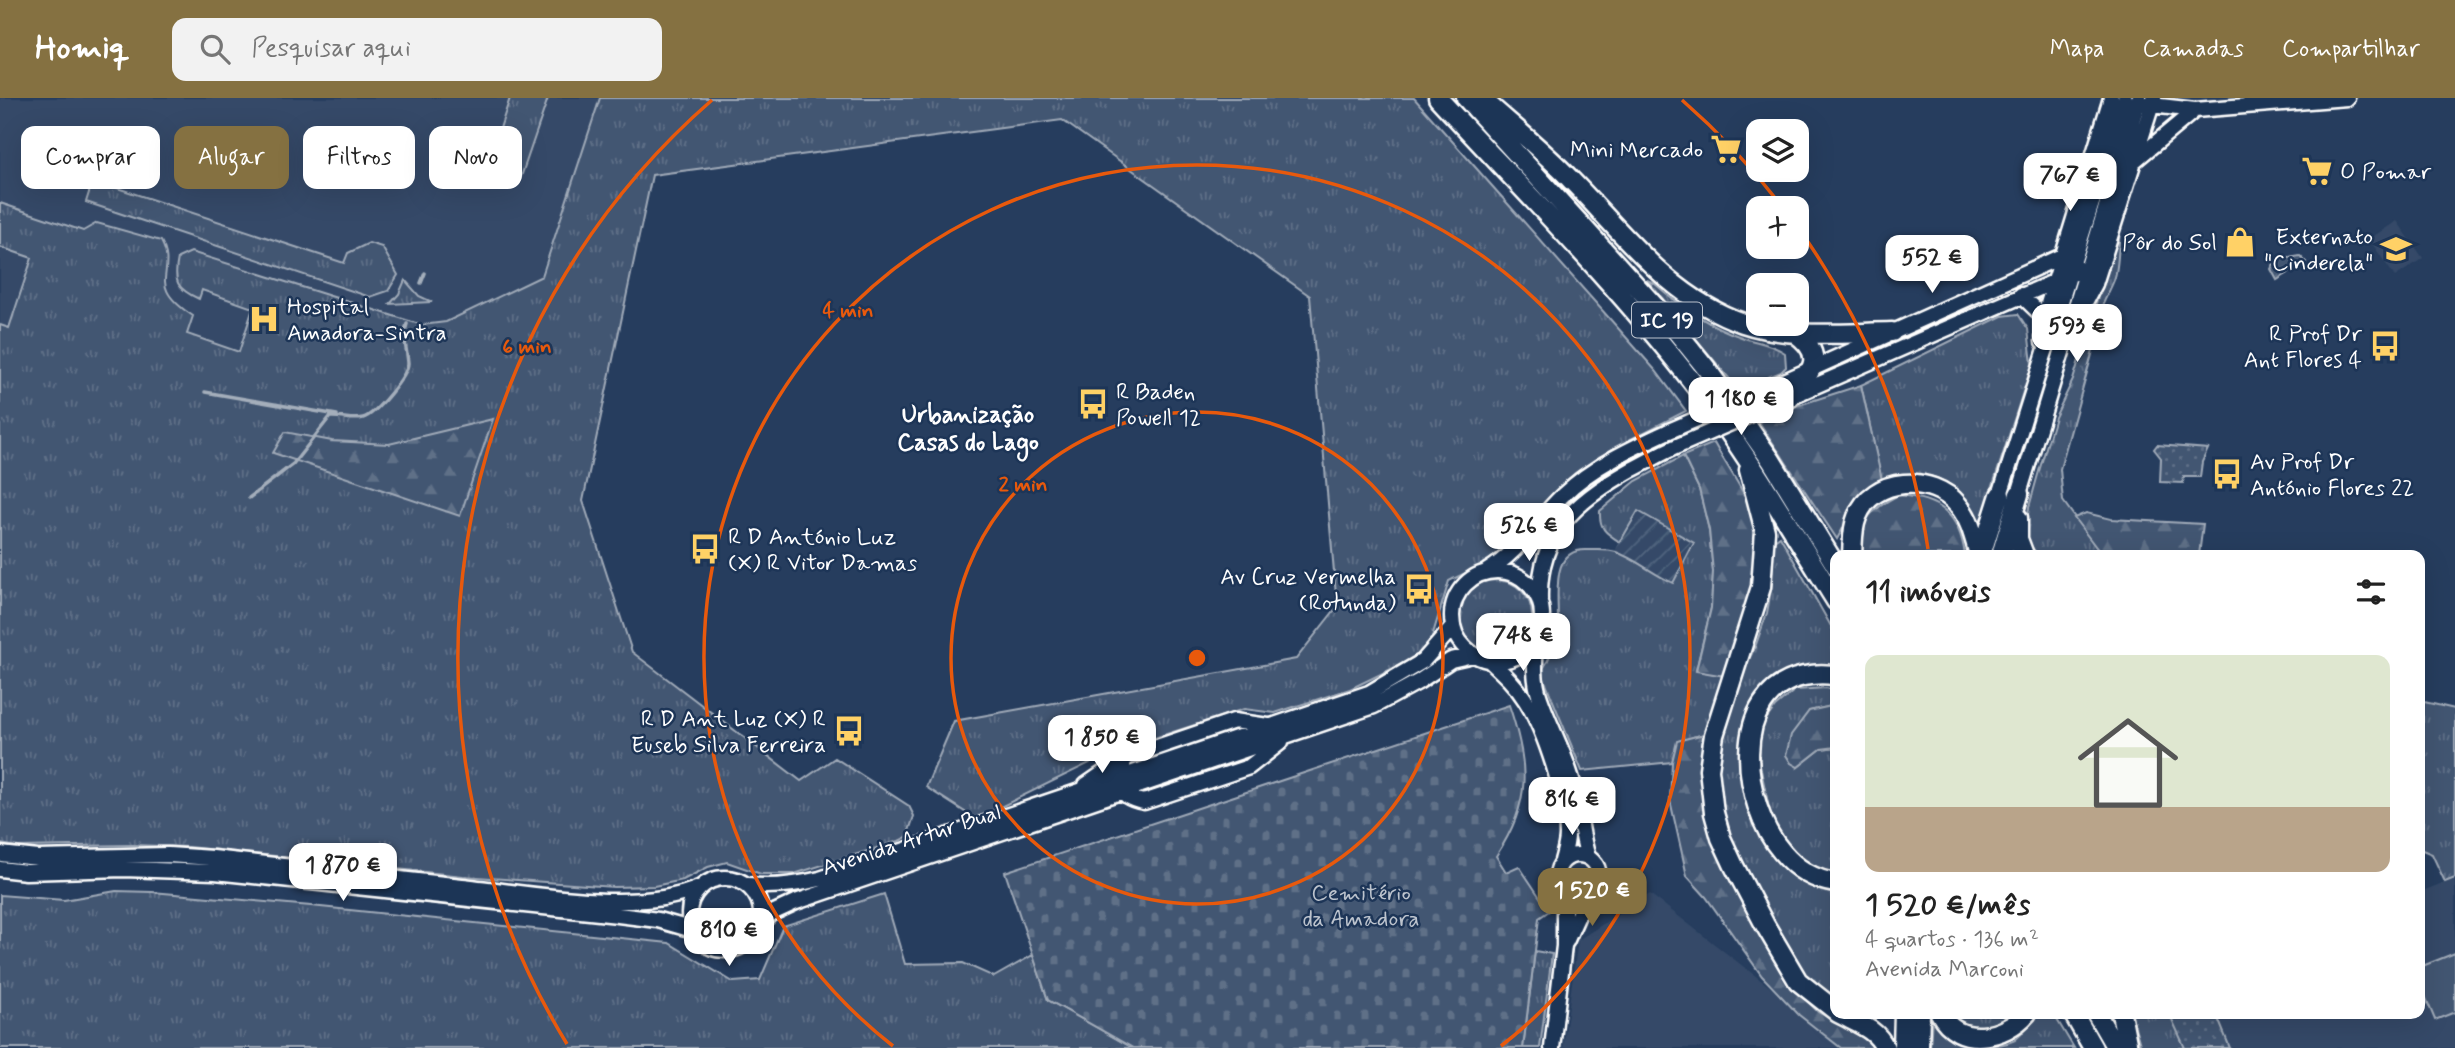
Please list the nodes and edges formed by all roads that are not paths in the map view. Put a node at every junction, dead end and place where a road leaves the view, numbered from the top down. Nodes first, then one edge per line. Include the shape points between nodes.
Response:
1 (1438, 98) edge
2 (1466, 98) edge
3 (1481, 98) edge
4 (2179, 98) edge
5 (2347, 98) edge
6 (2132, 100) edge
7 (2195, 110) junction
8 (2133, 162) junction
9 (2068, 251) junction
10 (2095, 263) junction
11 (2070, 273) junction
12 (2056, 279) junction
13 (1985, 290) junction
14 (2021, 295) junction
15 (1993, 307) junction
16 (2044, 317) junction
17 (1746, 322) edge
18 (1892, 332) junction
19 (1809, 333) edge
20 (1798, 336) edge
21 (2042, 362) junction
22 (1812, 368) junction
23 (1783, 391) junction
24 (1746, 456) junction
25 (2019, 494) junction
26 (2000, 495) joint
27 (1852, 550) edge
28 (1979, 550) edge
29 (1982, 550) edge
30 (2002, 550) edge
31 (2022, 550) edge
32 (1830, 556) edge
33 (1486, 572) junction
34 (1830, 591) edge
35 (1541, 605) junction
36 (1453, 626) junction
37 (1536, 639) junction
38 (1473, 654) junction
39 (1490, 661) junction
40 (1830, 676) edge
41 (1269, 726) junction
42 (1125, 758) junction
43 (1121, 786) junction
44 (1074, 794) junction
45 (0, 854) edge
46 (1588, 857) junction
47 (1562, 862) junction
48 (0, 869) edge
49 (1830, 882) edge
50 (748, 885) junction
51 (699, 888) junction
52 (1563, 892) junction
53 (1587, 895) junction
54 (760, 926) junction
55 (693, 930) junction
56 (1564, 946) junction
57 (1830, 1006) edge
58 (1850, 1019) edge
59 (1904, 1019) edge
60 (1920, 1019) edge
61 (1943, 1019) edge
62 (2020, 1019) edge
63 (2076, 1019) edge
64 (2099, 1019) edge
65 (2122, 1019) edge
66 (1552, 1048) edge
67 (1885, 1048) edge
68 (1903, 1048) edge
69 (1919, 1048) edge
70 (2093, 1048) edge
71 (2116, 1048) edge
72 (2128, 1048) edge

1 - 24 highway, IC 19 via 1652,334
2 - 32 highway, IC 19 via 1706,368 1771,460
3 - 17 highway via 1553,162 1669,281 1710,308
4 - 7 street
5 - 7 street
6 - 7 street
6 - 8 street
6 - 9 street
6 - 10 street
7 - 8 street
8 - 10 street
9 - 10 street
9 - 11 street
9 - 12 street
9 - 13 street
10 - 11 street
10 - 25 street
11 - 12 street
11 - 21 street
12 - 14 street
12 - 16 street
13 - 15 street
13 - 18 street
14 - 15 street
14 - 16 street
15 - 23 street
16 - 21 street
18 - 19 highway
18 - 22 street
20 - 22 highway via 1811,348
21 - 26 street
22 - 23 highway
23 - 33 street, bridge via 1669,431 1580,480 1517,549
23 - 35 street, bridge via 1602,487 1576,508 1550,542 1543,562
24 - 34 highway, IC 19
24 - 57 highway via 1765,531 1761,587 1714,735 1709,769 1714,813 1734,866 1798,981
25 - 30 highway
25 - 31 highway via 2018,539
26 - 29 highway
27 - 28 highway via 1857,514 1877,494 1903,483 1933,487 1956,502
33 - 35 street via 1514,574 1535,592
33 - 36 street via 1458,593
35 - 37 street
36 - 38 street
36 - 41 street, Avenida Artur Bual via 1423,661 1369,693
37 - 39 street via 1516,657
37 - 46 street via 1539,697 1566,759
38 - 39 street
38 - 43 street, Avenida Artur Bual via 1451,660 1374,706
39 - 47 street via 1527,703 1549,754 1566,820
40 - 49 highway via 1788,680 1776,689 1756,716 1749,756 1759,810 1781,851 1805,873
41 - 42 street, Avenida Artur Bual via 1234,721
41 - 43 street, Avenida Artur Bual
42 - 43 street
42 - 44 street, Avenida Artur Bual
43 - 44 street, Avenida Artur Bual
43 - 54 street, Avenida Artur Bual via 796,902 770,914
44 - 50 street, Avenida Artur Bual via 820,879 790,886
45 - 51 street via 25,858 202,858 584,899 659,899
46 - 47 street via 1572,855
46 - 53 street via 1599,878
47 - 52 street via 1556,873
48 - 55 street via 215,872 618,915
50 - 51 street via 734,878 719,878
50 - 54 street via 761,904
51 - 55 street via 690,908
52 - 53 street
52 - 56 street
53 - 56 street
54 - 55 street via 742,947 725,950 706,944
56 - 66 street
58 - 67 highway via 1871,1031
59 - 68 highway
60 - 69 highway
61 - 62 highway via 1957,1032 1988,1037
63 - 70 highway
64 - 71 highway
65 - 72 highway

